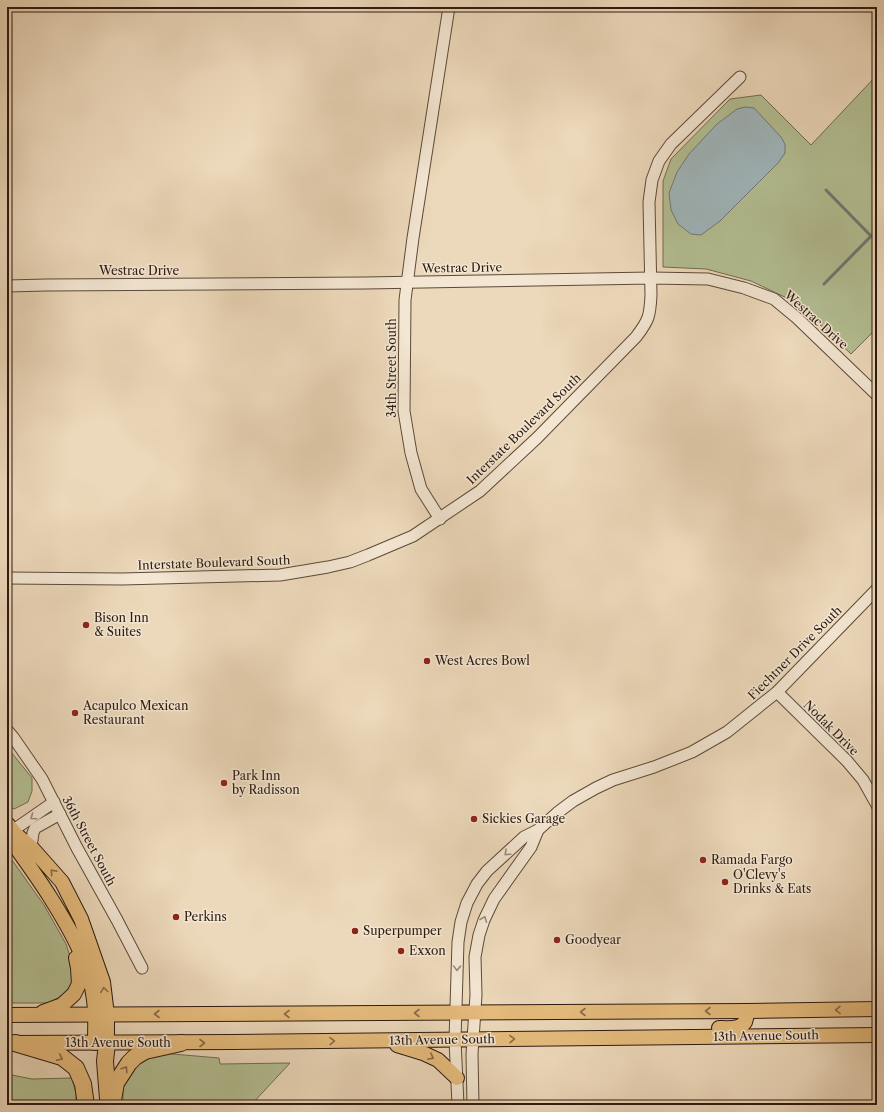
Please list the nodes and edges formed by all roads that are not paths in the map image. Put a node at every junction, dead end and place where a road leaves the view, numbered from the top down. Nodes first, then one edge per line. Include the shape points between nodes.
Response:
1 (449, 7) edge
2 (740, 77) dead end
3 (651, 278) junction
4 (407, 282) junction
5 (7, 286) edge
6 (877, 395) edge
7 (440, 518) junction
8 (7, 578) edge
9 (877, 589) edge
10 (777, 692) junction
11 (7, 730) edge
12 (54, 802) junction
13 (877, 805) edge
14 (60, 814) junction
15 (10, 828) edge
16 (538, 830) junction
17 (31, 847) junction
18 (72, 934) junction
19 (142, 968) dead end
20 (877, 1010) edge
21 (747, 1011) junction
22 (456, 1013) junction
23 (475, 1013) junction
24 (7, 1015) edge
25 (33, 1015) junction
26 (101, 1015) junction
27 (877, 1035) edge
28 (649, 1038) junction
29 (455, 1040) junction
30 (473, 1040) junction
31 (381, 1041) junction
32 (11, 1043) edge
33 (101, 1043) junction
34 (181, 1043) junction
35 (457, 1078) junction
36 (86, 1105) edge
37 (108, 1105) edge
38 (112, 1105) edge
39 (458, 1105) edge
40 (472, 1105) edge

1 - 4 street, 34th Street South
2 - 3 street, Interstate Boulevard South via 671,144 659,161 652,180 649,202
3 - 4 street, Westrac Drive
3 - 6 street, Westrac Drive via 708,279 774,299
3 - 7 street, Interstate Boulevard South via 648,319 636,337 565,410 480,491
4 - 5 street, Westrac Drive
4 - 7 street, 34th Street South via 404,412 410,453 421,489
7 - 8 street, Interstate Boulevard South via 413,536 350,562 309,571 280,575 122,579
9 - 10 street, Fiechtner Drive South
10 - 13 street, Nodak Drive via 847,761 863,780
10 - 16 street, Fiechtner Drive South via 714,740 692,752 596,788 573,801
11 - 12 street, 36th Street South via 42,779
12 - 14 street, 36th Street South
12 -> 15 street
14 - 17 street via 35,828
14 - 19 street, 36th Street South
15 - 17 main road
15 - 18 main road via 12,842
16 -> 22 street, Fiechtner Drive South via 524,837 487,871 467,903 458,942
23 -> 16 street, Fiechtner Drive South via 475,957 484,920 494,899 531,847
26 -> 17 main road via 103,982 81,919 62,882
18 - 25 main road via 79,984 74,994 62,1005
18 - 26 main road via 81,953 94,1000
20 -> 21 main road, 13th Avenue South
21 -> 23 main road, 13th Avenue South
21 - 28 main road via 745,1022 733,1028 701,1028
22 - 23 main road, 13th Avenue South
22 -> 26 main road, 13th Avenue South
22 - 29 street, Fiechtner Drive South
23 - 30 street, Fiechtner Drive South
24 - 25 main road, 13th Avenue South
25 - 26 main road, 13th Avenue South
26 - 33 main road
27 - 28 main road, 13th Avenue South
30 -> 28 main road, 13th Avenue South
29 - 30 main road, 13th Avenue South
29 - 31 main road, 13th Avenue South
29 - 35 street
30 - 40 street
34 -> 31 main road, 13th Avenue South
31 -> 35 main road via 438,1060
32 - 33 main road, 13th Avenue South
32 -> 36 highway via 62,1057 76,1068 83,1084
33 - 34 main road, 13th Avenue South
33 - 37 highway
38 -> 34 highway via 116,1084 135,1057 144,1051
35 - 39 street

